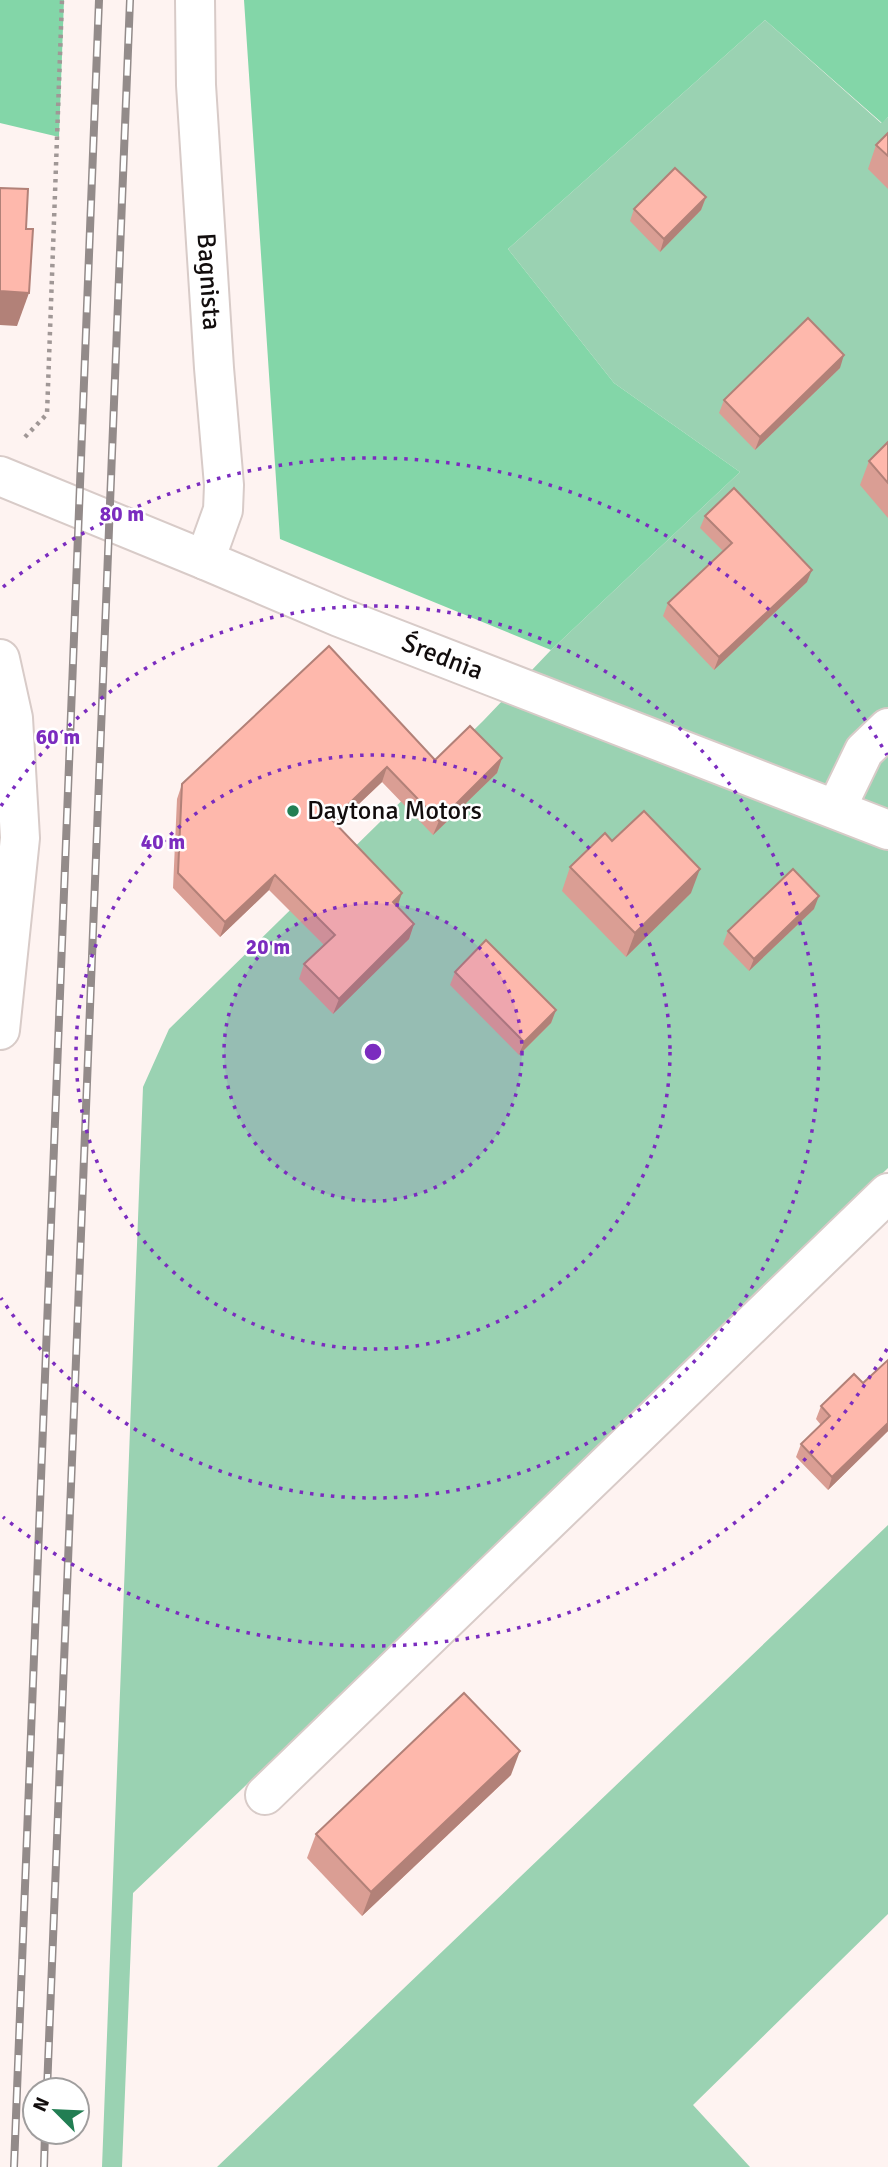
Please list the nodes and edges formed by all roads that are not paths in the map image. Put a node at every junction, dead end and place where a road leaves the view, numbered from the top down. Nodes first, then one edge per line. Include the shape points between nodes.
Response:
1 (195, 0) edge
2 (0, 476) edge
3 (205, 560) junction
4 (0, 659) edge
5 (888, 728) edge
6 (836, 808) junction
7 (888, 830) edge
8 (0, 1030) edge
9 (888, 1193) edge
10 (265, 1795) dead end

1 - 3 street, Bagnista via 196,85 224,485 223,510
2 - 3 street, Średnia
3 - 6 street, Średnia via 340,617
4 - 8 street via 13,718 20,838
5 - 6 street via 864,751
6 - 7 street, Średnia
9 - 10 street

